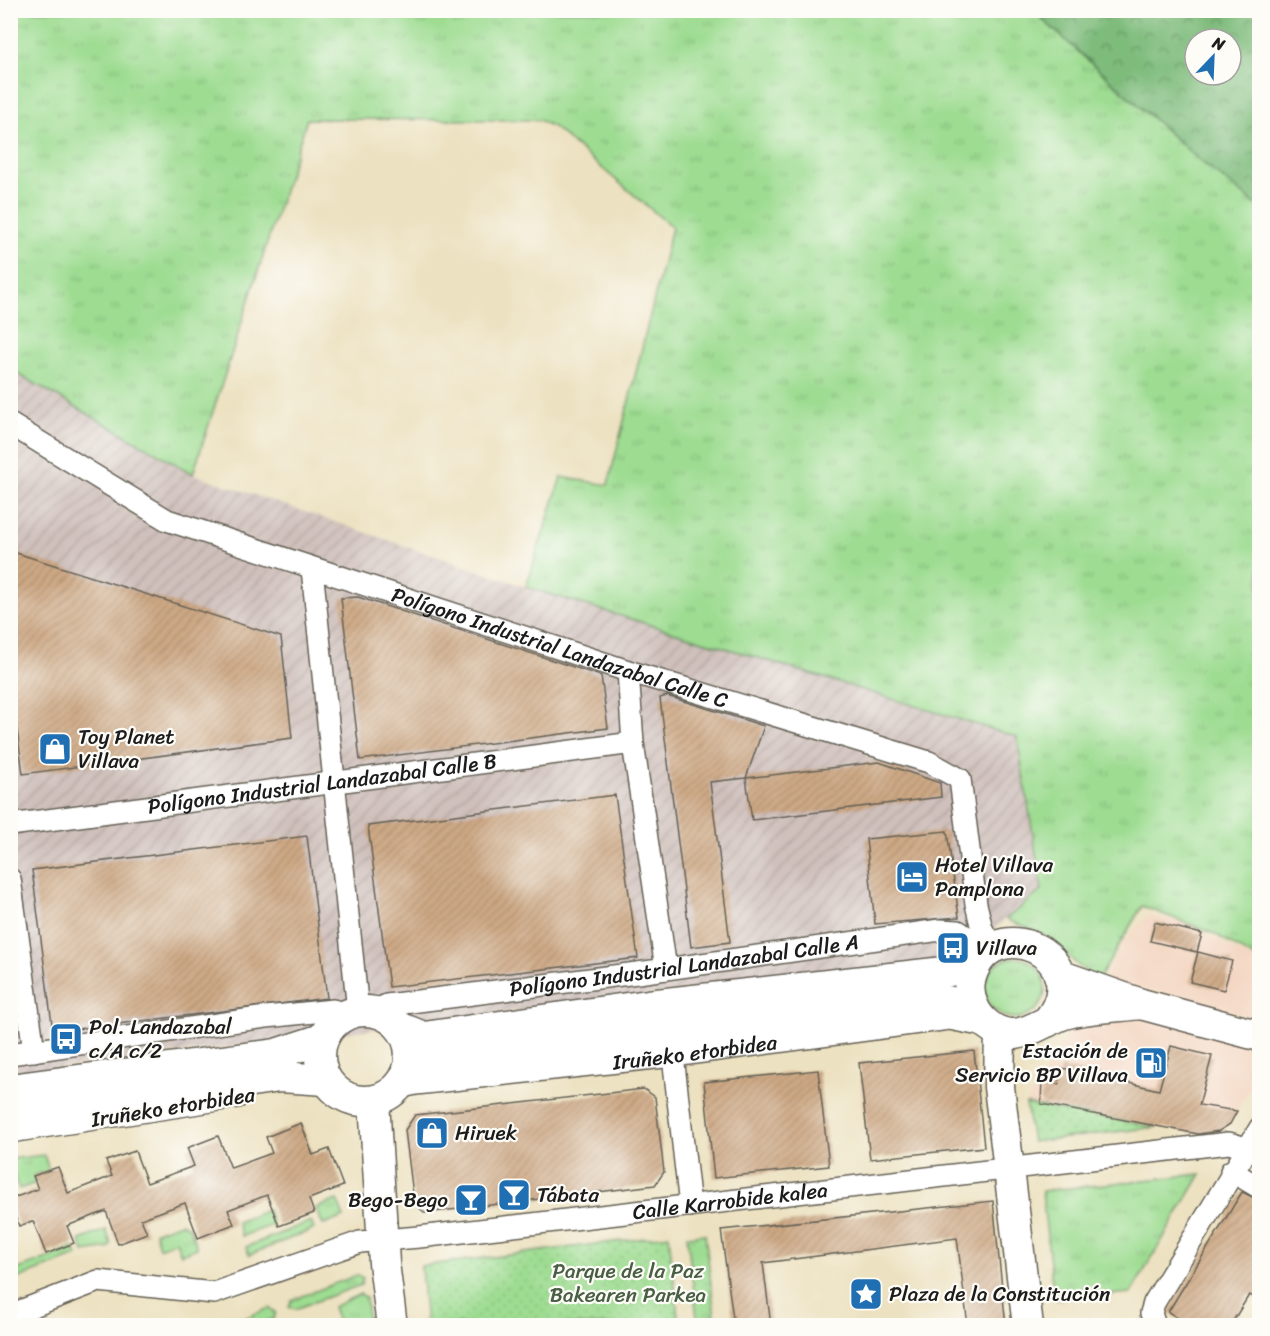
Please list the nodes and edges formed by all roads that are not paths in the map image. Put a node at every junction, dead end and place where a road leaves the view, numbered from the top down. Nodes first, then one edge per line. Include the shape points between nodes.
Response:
1 (10, 424) edge
2 (312, 569) junction
3 (628, 671) junction
4 (633, 743) junction
5 (333, 782) junction
6 (10, 825) edge
7 (10, 879) edge
8 (985, 955) junction
9 (666, 969) junction
10 (1059, 975) junction
11 (1142, 1004) junction
12 (360, 1012) junction
13 (989, 1023) junction
14 (1043, 1025) junction
15 (401, 1028) junction
16 (1260, 1036) edge
17 (322, 1039) junction
18 (34, 1051) junction
19 (10, 1054) edge
20 (673, 1056) junction
21 (331, 1086) junction
22 (393, 1086) junction
23 (999, 1087) junction
24 (10, 1089) edge
25 (10, 1114) edge
26 (1260, 1128) edge
27 (10, 1132) edge
28 (1246, 1148) junction
29 (1009, 1169) junction
30 (1231, 1171) junction
31 (1260, 1188) edge
32 (690, 1206) junction
33 (384, 1239) junction
34 (10, 1316) edge
35 (1154, 1325) edge
36 (392, 1326) edge
37 (1028, 1326) edge

1 - 2 street, Polígono Industrial Landazabal Calle C via 167,520
2 - 3 street, Polígono Industrial Landazabal Calle C
2 - 5 street
3 - 4 street
3 - 8 street, Polígono Industrial Landazabal Calle C via 929,762 960,779
4 - 5 street, Polígono Industrial Landazabal Calle B
4 - 9 street
5 - 6 street, Polígono Industrial Landazabal Calle B
5 - 12 street
7 - 18 street
8 - 9 street, Polígono Industrial Landazabal Calle A via 958,932 940,930
8 - 10 main road via 1012,942 1028,944 1047,954
8 - 13 main road via 970,994
8 - 15 main road via 944,972 648,1005 424,1037
9 - 12 street, Polígono Industrial Landazabal Calle A via 387,1005
10 - 11 main road
10 - 14 main road via 1060,1001
11 - 14 main road via 1065,1014
11 - 16 main road
12 - 15 main road via 393,1021
12 - 17 main road via 337,1020
12 - 18 street, Polígono Industrial Landazabal Calle A via 333,1010 266,1017
13 - 14 main road via 1014,1034
13 - 20 street, Iruñeko etorbidea via 949,1019
13 - 22 main road, Iruñeko etorbidea via 947,1001 855,1008 458,1058
13 - 23 main road
14 - 23 main road via 1011,1055
15 - 22 main road via 409,1047
17 - 21 main road via 320,1060
17 - 24 main road, Iruñeko etorbidea via 276,1054
18 - 19 street, Polígono Industrial Landazabal Calle A
20 - 22 street, Iruñeko etorbidea
20 - 32 street
21 - 22 main road via 350,1099
21 - 25 main road, Iruñeko etorbidea via 280,1077
21 - 27 street, Iruñeko etorbidea
22 - 33 main road
23 - 29 main road
26 - 28 street
28 - 29 street, Calle Karrobide kalea via 1229,1143
28 - 30 street
29 - 32 street, Calle Karrobide kalea
29 - 37 main road
30 - 31 street
30 - 35 street via 1154,1303
32 - 33 street, Calle Karrobide kalea
33 - 34 street, Calle Karrobide kalea via 360,1242 214,1293 98,1281
33 - 36 main road

